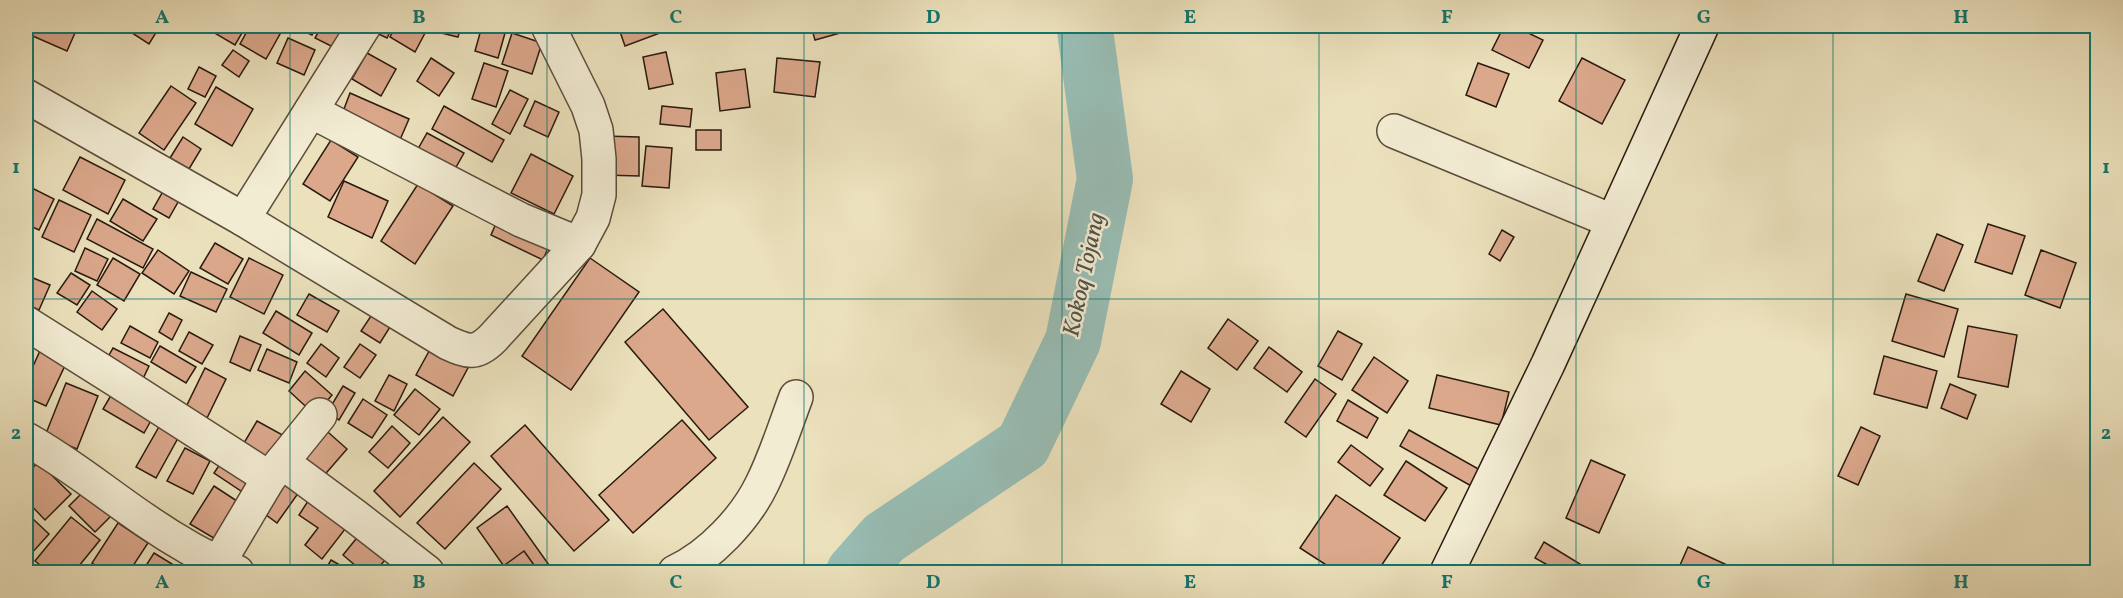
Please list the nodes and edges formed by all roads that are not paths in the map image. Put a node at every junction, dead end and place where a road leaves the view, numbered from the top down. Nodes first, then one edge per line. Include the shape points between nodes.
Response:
1 (364, 26) edge
2 (549, 26) edge
3 (1702, 26) edge
4 (26, 96) edge
5 (311, 111) junction
6 (1394, 131) dead end
7 (243, 219) junction
8 (1612, 221) junction
9 (579, 243) junction
10 (26, 323) edge
11 (796, 397) dead end
12 (320, 415) dead end
13 (26, 439) edge
14 (275, 470) junction
15 (228, 568) edge
16 (427, 573) edge
17 (675, 573) edge
18 (1447, 573) edge

1 - 5 street
2 - 9 street via 596,130 599,195 593,218
3 - 8 street
4 - 7 street
5 - 7 street
5 - 9 street via 521,220
6 - 8 street
7 - 9 street via 464,350 474,351 483,348
8 - 18 street
10 - 14 street
11 - 17 street via 762,485 740,518 709,551
12 - 14 street
13 - 15 street via 145,520
14 - 15 street
14 - 16 street via 356,516

